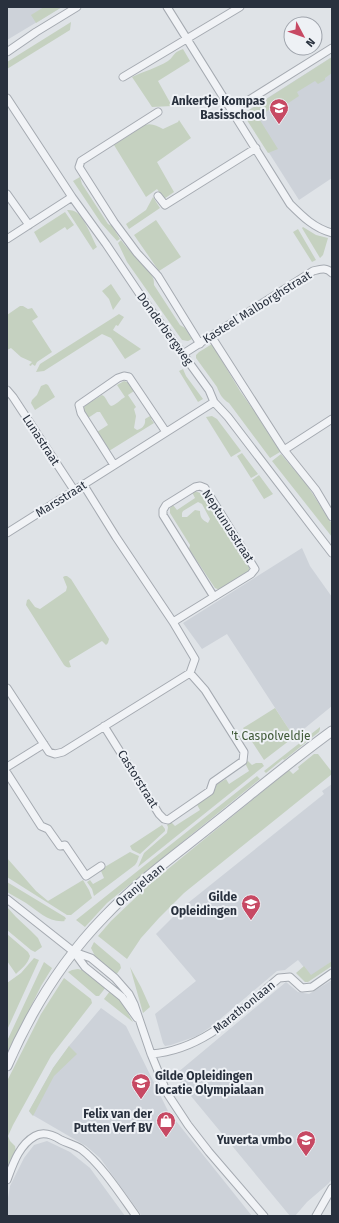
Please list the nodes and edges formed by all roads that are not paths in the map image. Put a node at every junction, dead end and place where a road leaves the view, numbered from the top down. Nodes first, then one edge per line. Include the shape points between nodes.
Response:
1 (78, 7) edge
2 (168, 7) edge
3 (240, 7) edge
4 (187, 39) junction
5 (332, 48) edge
6 (7, 52) edge
7 (123, 77) dead end
8 (7, 98) edge
9 (233, 110) junction
10 (158, 112) dead end
11 (256, 148) junction
12 (7, 194) edge
13 (158, 196) dead end
14 (72, 197) junction
15 (29, 225) junction
16 (332, 233) edge
17 (7, 239) edge
18 (332, 273) edge
19 (211, 336) junction
20 (200, 344) junction
21 (183, 354) junction
22 (7, 390) edge
23 (214, 402) junction
24 (332, 419) edge
25 (166, 432) junction
26 (284, 450) junction
27 (114, 465) junction
28 (83, 484) junction
29 (74, 490) junction
30 (332, 517) edge
31 (7, 533) edge
32 (332, 553) edge
33 (214, 597) junction
34 (173, 622) junction
35 (190, 672) junction
36 (7, 688) edge
37 (10, 700) edge
38 (104, 726) junction
39 (332, 728) edge
40 (332, 731) edge
41 (316, 743) junction
42 (44, 744) junction
43 (7, 767) edge
44 (7, 773) edge
45 (101, 866) dead end
46 (7, 898) edge
47 (74, 952) junction
48 (332, 973) edge
49 (151, 1054) junction
50 (7, 1066) edge
51 (7, 1180) edge
52 (332, 1188) edge
53 (136, 1216) edge
54 (264, 1216) edge
55 (316, 1216) edge

1 - 6 street
2 - 4 street
3 - 4 street
4 - 7 street
4 - 9 street
5 - 9 street
8 - 14 street, Donderbergweg
9 - 11 street
10 - 20 street, Donderbergweg via 81,161 78,167 136,253 158,276
11 - 13 street via 164,205
11 - 16 street via 290,204 316,227
12 - 15 street
14 - 15 street
14 - 21 street, Donderbergweg
15 - 17 street
18 - 19 street, Kasteel Malborghstraat via 324,268 314,271
19 - 20 street, Kasteel Malborghstraat
19 - 26 street
20 - 21 street, Kasteel Malborghstraat
21 - 23 street, Donderbergweg
22 - 29 street, Lunastraat
23 - 25 street, Marsstraat
23 - 32 street, Donderbergweg
24 - 26 street
25 - 27 street, Marsstraat
25 - 27 street via 129,377 118,378 79,405 81,413
26 - 30 street via 316,490
27 - 28 street, Marsstraat
28 - 29 street, Marsstraat
28 - 34 street
29 - 31 street, Marsstraat
33 - 33 street, Neptunusstraat via 255,569 205,488 200,486 166,505 163,515
33 - 34 street, Neptunusstraat
34 - 35 street via 195,659
35 - 38 street
35 - 38 street, Castorstraat via 205,690 244,752 243,761 213,782 210,791 168,820 160,814
36 - 37 street
37 - 42 street
38 - 42 street via 63,752 49,752
39 - 41 street, Oranjelaan
40 - 41 street, Oranjelaan
41 - 47 street, Oranjelaan via 130,893 103,917
42 - 43 street
44 - 45 street via 41,826 48,829 60,846 65,845 86,876
46 - 47 street
47 - 49 street via 91,958 129,994
47 - 50 street, Oranjelaan via 39,1004
48 - 49 street, Marathonlaan via 312,988 302,988 290,977 279,978 216,1031 198,1041 164,1053
49 - 54 street via 167,1093 188,1125
51 - 53 street via 13,1164 28,1141 36,1136 53,1135 80,1149 98,1165
52 - 55 street

